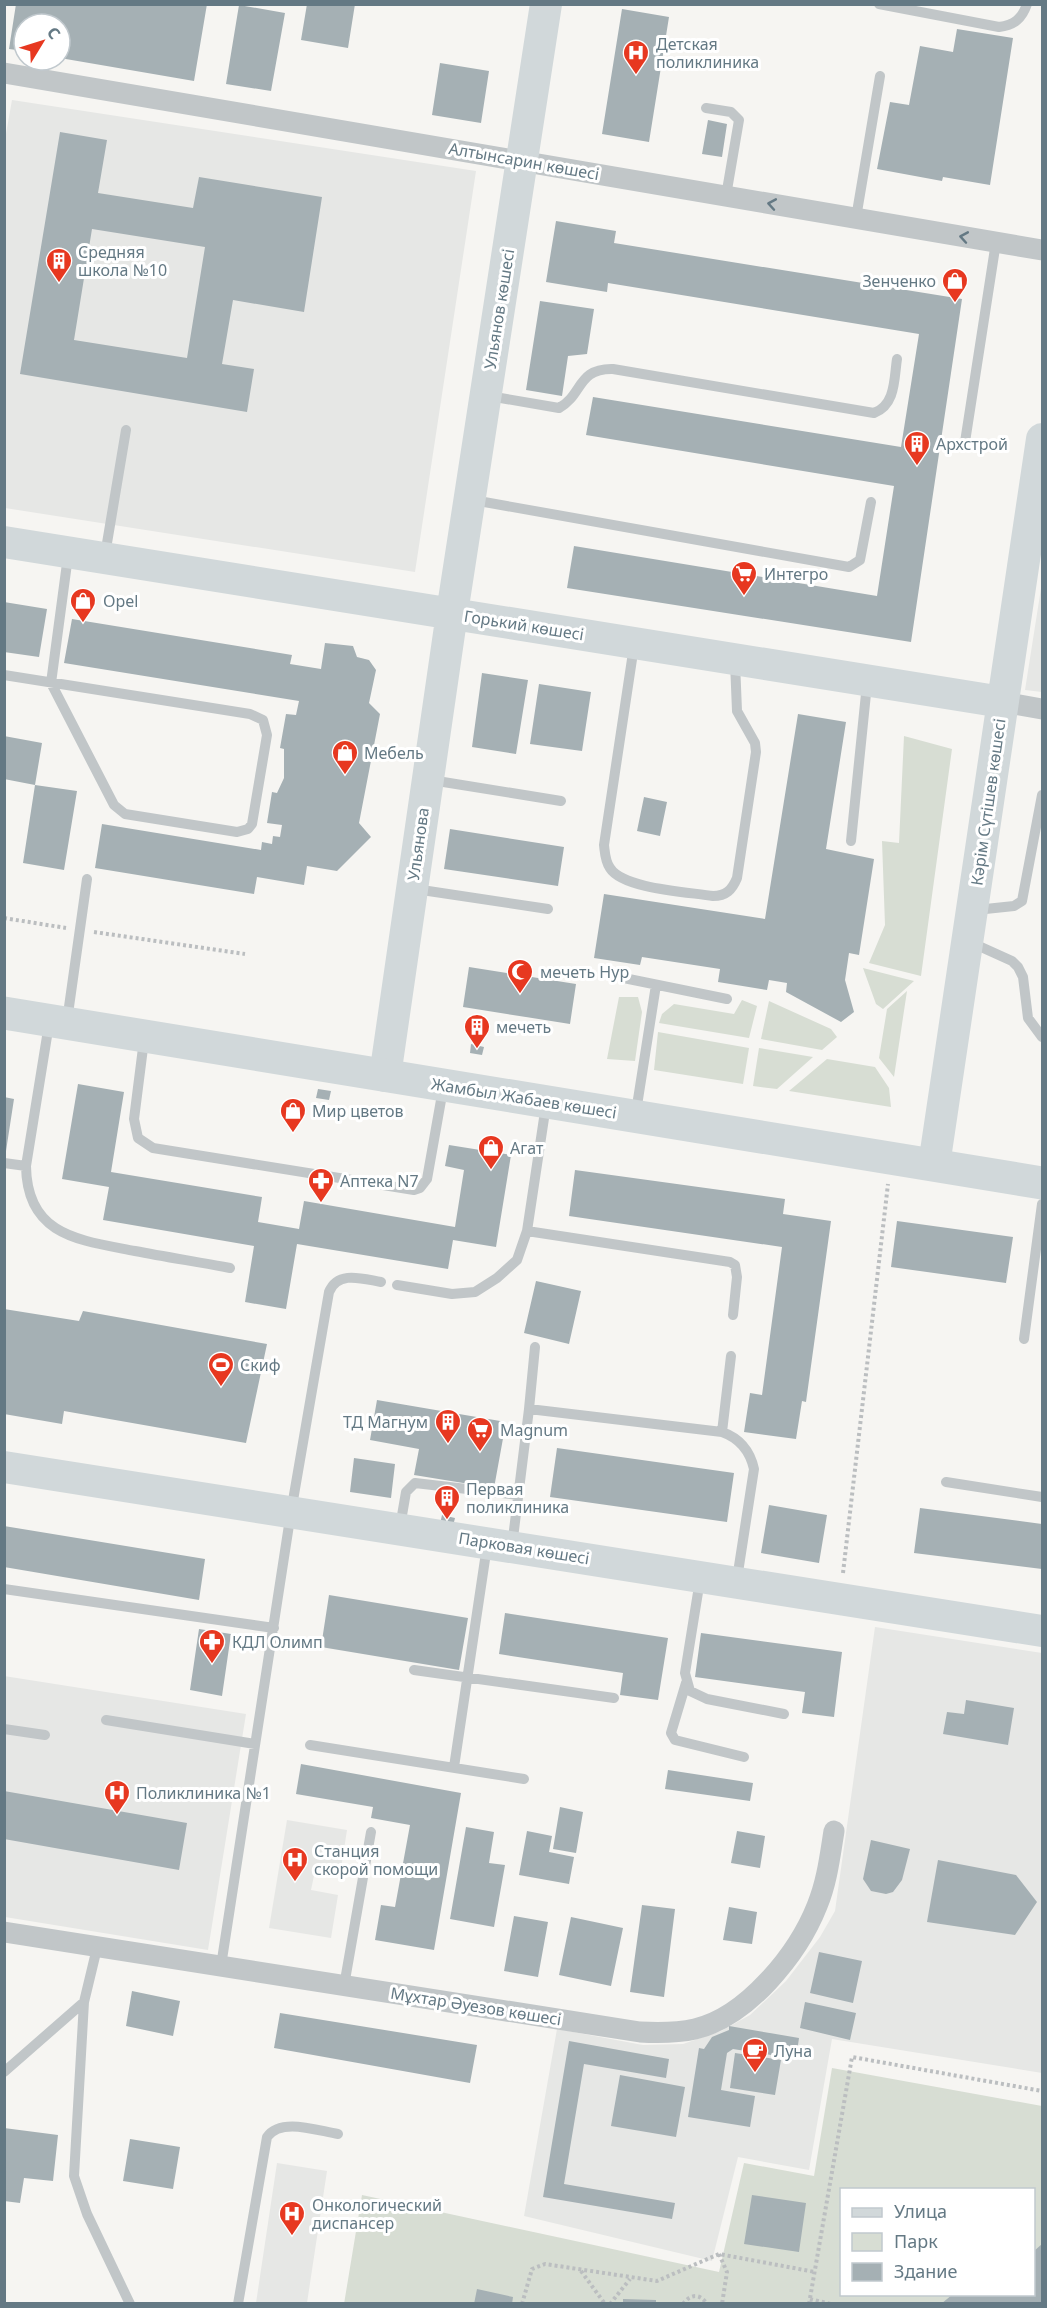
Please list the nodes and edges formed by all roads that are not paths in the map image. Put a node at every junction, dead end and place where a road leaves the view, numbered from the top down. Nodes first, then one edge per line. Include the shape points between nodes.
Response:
1 (546, 4) edge
2 (879, 4) edge
3 (1027, 4) edge
4 (4, 73) edge
5 (880, 76) dead end
6 (706, 108) dead end
7 (522, 161) junction
8 (726, 196) junction
9 (856, 218) junction
10 (996, 242) junction
11 (1042, 250) edge
12 (897, 358) dead end
13 (486, 396) junction
14 (126, 430) dead end
15 (1042, 439) edge
16 (965, 442) dead end
17 (1039, 490) edge
18 (470, 500) junction
19 (871, 502) dead end
20 (4, 542) edge
21 (69, 552) junction
22 (104, 558) junction
23 (452, 613) junction
24 (634, 643) junction
25 (735, 659) junction
26 (4, 675) edge
27 (868, 681) junction
28 (51, 683) junction
29 (1002, 702) junction
30 (1042, 709) edge
31 (428, 780) junction
32 (1042, 795) edge
33 (561, 801) dead end
34 (851, 841) dead end
35 (87, 879) dead end
36 (412, 889) junction
37 (548, 909) dead end
38 (973, 910) junction
39 (968, 941) junction
40 (609, 975) dead end
41 (656, 985) junction
42 (727, 999) dead end
43 (4, 1013) edge
44 (58, 1022) junction
45 (144, 1036) junction
46 (1042, 1037) edge
47 (385, 1076) junction
48 (444, 1085) junction
49 (547, 1102) junction
50 (635, 1116) junction
51 (4, 1162) edge
52 (934, 1165) junction
53 (26, 1166) junction
54 (1042, 1183) edge
55 (1042, 1204) edge
56 (526, 1231) junction
57 (230, 1268) dead end
58 (381, 1282) dead end
59 (397, 1285) dead end
60 (732, 1315) dead end
61 (1024, 1339) dead end
62 (535, 1347) dead end
63 (731, 1356) dead end
64 (529, 1408) junction
65 (722, 1432) junction
66 (4, 1467) edge
67 (946, 1482) dead end
68 (518, 1495) junction
69 (1042, 1497) edge
70 (291, 1512) junction
71 (400, 1529) junction
72 (500, 1544) junction
73 (700, 1577) junction
74 (737, 1581) junction
75 (4, 1588) edge
76 (274, 1628) junction
77 (1042, 1631) edge
78 (414, 1670) dead end
79 (469, 1677) junction
80 (686, 1683) junction
81 (614, 1698) dead end
82 (783, 1714) dead end
83 (106, 1720) dead end
84 (4, 1729) edge
85 (45, 1735) dead end
86 (255, 1744) junction
87 (310, 1745) dead end
88 (744, 1757) dead end
89 (454, 1767) junction
90 (524, 1779) dead end
91 (834, 1831) dead end
92 (371, 1832) dead end
93 (4, 1932) edge
94 (97, 1948) junction
95 (221, 1966) junction
96 (344, 1986) junction
97 (84, 2002) junction
98 (4, 2072) edge
99 (339, 2134) dead end
100 (130, 2304) edge
101 (238, 2304) edge

1 - 7 street, Ульянов көшесі
2 - 3 lane via 999,27 1014,23
4 - 7 street, Алтынсарин көшесі
5 - 9 lane
6 - 8 lane via 731,112 739,120
7 - 8 street, Алтынсарин көшесі
7 - 13 street, Ульянов көшесі
9 -> 8 street, Алтынсарин көшесі
10 -> 9 street, Алтынсарин көшесі
10 - 11 street, Алтынсарин көшесі
10 - 16 lane
12 - 13 lane via 891,397 887,405 874,413 613,369 585,377 560,408
13 - 18 street, Ульянов көшесі
14 - 22 lane
15 - 17 street, Кәрім Сүтішев көшесі
17 - 29 street, Кәрім Сүтішев көшесі
18 - 19 lane via 849,567 860,560
18 - 23 street, Ульянов көшесі
20 - 21 street, Горький көшесі
21 - 22 street, Горький көшесі
21 - 28 lane
22 - 23 street, Горький көшесі
23 - 24 street, Горький көшесі
23 - 31 street, Ульянова
24 - 25 street, Горький көшесі
24 - 25 lane via 605,858 610,870 623,879 713,896 729,892 737,878 756,752 737,711
25 - 27 street, Горький көшесі
26 - 28 lane
27 - 29 street, Горький көшесі
27 - 34 lane
28 - 28 lane via 118,811 237,832 252,824 267,735 264,720 250,714
29 - 30 street, Горький көшесі
29 - 38 street, Кәрім Сүтішев көшесі
31 - 33 lane
31 - 36 street, Ульянова
32 - 38 lane via 1023,901 1014,906
35 - 44 lane
36 - 37 lane
36 - 47 street, Ульянова
38 - 39 street, Кәрім Сүтішев көшесі
39 - 46 lane via 1018,967 1028,1018
39 - 52 street, Кәрім Сүтішев көшесі
40 - 41 lane
41 - 42 lane
41 - 50 lane
43 - 44 main road, Жамбыл Жабаев көшесі
44 - 45 main road, Жамбыл Жабаев көшесі
44 - 53 lane
45 - 47 main road, Жамбыл Жабаев көшесі
45 - 48 lane via 134,1119 138,1138 145,1145 397,1189 420,1188 427,1179
47 - 48 main road, Жамбыл Жабаев көшесі
48 - 49 main road, Жамбыл Жабаев көшесі
49 - 50 main road, Жамбыл Жабаев көшесі
49 - 56 lane
50 - 52 main road, Жамбыл Жабаев көшесі
51 - 53 lane
52 - 54 main road, Жамбыл Жабаев көшесі
53 - 57 lane via 30,1198 40,1215 67,1236
55 - 61 lane
56 - 59 lane via 517,1260 475,1292 452,1294
56 - 60 lane via 730,1262 735,1265 737,1277
58 - 70 lane via 345,1278 331,1288
62 - 64 lane
63 - 65 lane
64 - 65 lane
64 - 68 lane
65 - 74 lane via 738,1440 754,1469
66 - 70 street, Парковая көшесі
67 - 69 lane
68 - 71 lane via 415,1484 406,1492
68 - 72 lane
70 - 71 street, Парковая көшесі
70 - 76 lane
71 - 72 street, Парковая көшесі
72 - 73 street, Парковая көшесі
72 - 79 lane
73 - 74 street, Парковая көшесі
73 - 80 lane
74 - 77 street, Парковая көшесі
75 - 76 lane
76 - 86 lane
78 - 79 lane
79 - 81 lane
79 - 89 lane
80 - 82 lane via 698,1697
80 - 88 lane via 671,1733 675,1740
83 - 86 lane
84 - 85 lane
86 - 95 lane
87 - 89 lane
89 - 90 lane
91 - 96 street, Мұхтар Әуезов көшесі via 822,1891 798,1943 760,1989 730,2013 696,2029 661,2034 640,2032
92 - 96 lane
93 - 94 street, Мұхтар Әуезов көшесі
94 - 95 street, Мұхтар Әуезов көшесі
94 - 97 lane
95 - 96 street, Мұхтар Әуезов көшесі
97 - 98 lane
97 - 100 lane via 74,2176 87,2214
99 - 101 lane via 286,2126 267,2137

